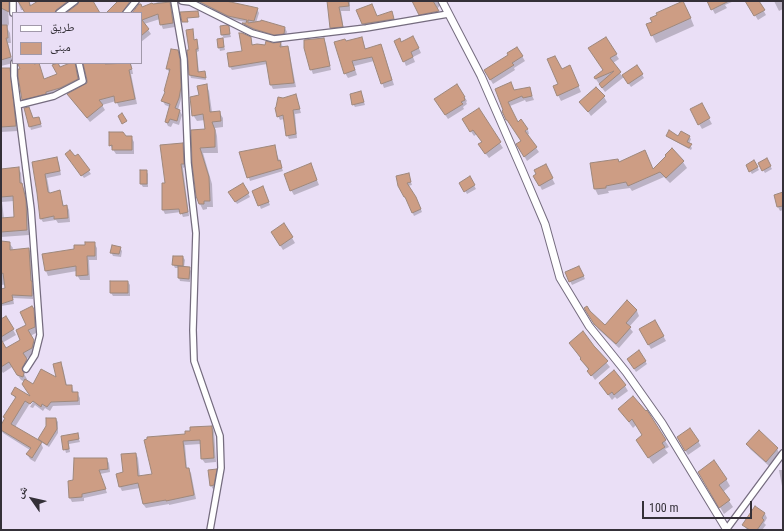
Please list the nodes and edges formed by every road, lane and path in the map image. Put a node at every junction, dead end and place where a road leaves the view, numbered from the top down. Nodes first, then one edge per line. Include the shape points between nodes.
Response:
1 (13, 1) edge
2 (75, 1) edge
3 (136, 1) edge
4 (174, 1) edge
5 (182, 1) edge
6 (442, 1) edge
7 (13, 12) edge
8 (60, 12) edge
9 (127, 12) edge
10 (448, 14) junction
11 (14, 64) edge
12 (79, 64) edge
13 (18, 105) junction
14 (26, 369) dead end
15 (783, 453) edge
16 (726, 529) edge
17 (210, 530) edge

1 - 7 street
2 - 8 street
3 - 9 street
4 - 17 street via 184,59 188,163 196,233 194,361 220,436 221,468
5 - 10 street via 190,2 252,32 274,39 366,28
6 - 10 street
10 - 16 street via 481,76 545,224 560,278 589,326 626,372 662,424
11 - 13 street
12 - 13 street via 83,82 54,96
13 - 14 street via 31,209 40,335 35,355
15 - 16 street

